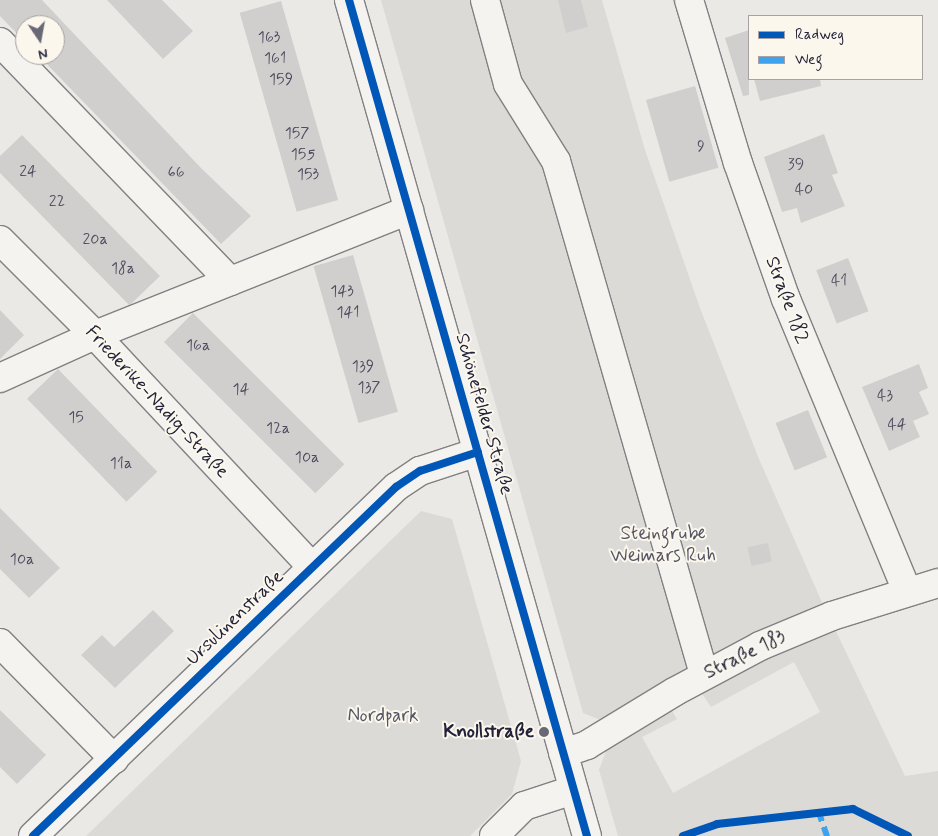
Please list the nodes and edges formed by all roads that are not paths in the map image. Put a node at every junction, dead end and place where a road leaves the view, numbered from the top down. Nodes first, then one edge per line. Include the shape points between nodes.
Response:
1 (349, 0) edge
2 (485, 0) edge
3 (689, 0) edge
4 (0, 42) edge
5 (409, 210) junction
6 (0, 240) edge
7 (230, 281) junction
8 (95, 335) junction
9 (0, 378) edge
10 (478, 452) junction
11 (311, 566) junction
12 (938, 583) edge
13 (907, 591) junction
14 (0, 642) edge
15 (704, 674) junction
16 (562, 753) junction
17 (114, 758) junction
18 (573, 790) junction
19 (33, 836) edge
20 (494, 836) edge
21 (587, 836) edge

1 - 5 street, Schönefelder Straße
2 - 15 street via 508,84 556,161
3 - 13 street, Straße 182 via 738,163 786,299
4 - 7 street
5 - 7 street
5 - 10 street, Schönefelder Straße
6 - 8 street, Friederike-Nadig-Straße
7 - 8 street
8 - 9 street
8 - 11 street, Friederike-Nadig-Straße
10 - 11 street, Ursulinenstraße via 420,471 404,480
10 - 16 street, Schönefelder Straße
11 - 17 street, Ursulinenstraße
12 - 13 street, Straße 183
13 - 15 street, Straße 183 via 832,616
14 - 17 street
15 - 16 street, Straße 183 via 587,745
16 - 18 street, Schönefelder Straße
17 - 19 street, Ursulinenstraße
18 - 20 street via 524,806
18 - 21 street, Schönefelder Straße

